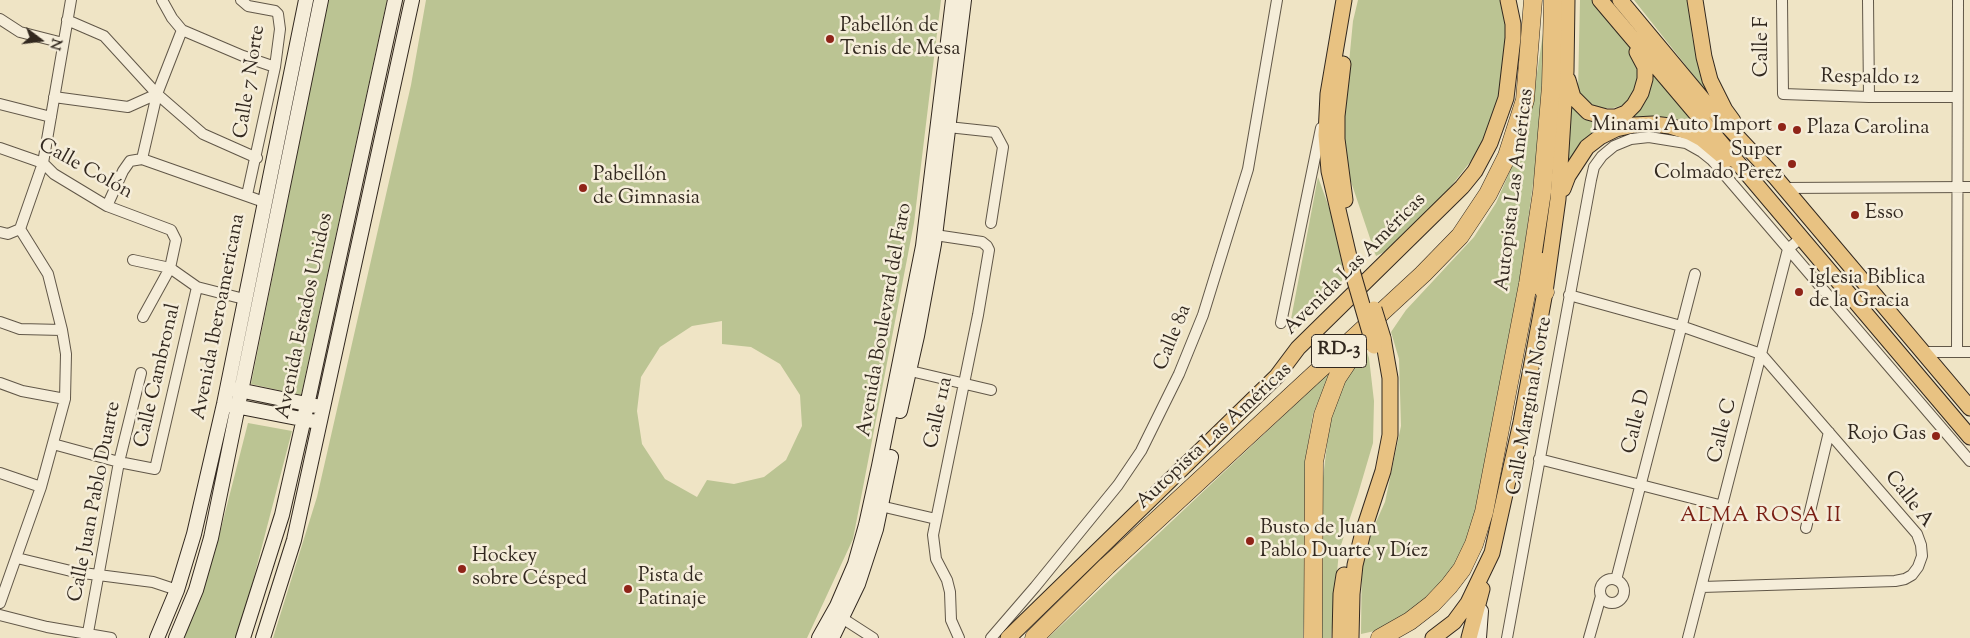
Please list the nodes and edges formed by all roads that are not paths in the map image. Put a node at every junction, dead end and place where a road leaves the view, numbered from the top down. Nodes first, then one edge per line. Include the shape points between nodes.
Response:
1 (71, 0) edge
2 (162, 0) edge
3 (241, 0) edge
4 (306, 0) edge
5 (321, 0) edge
6 (395, 0) edge
7 (412, 0) edge
8 (953, 0) edge
9 (964, 0) edge
10 (1278, 0) edge
11 (1344, 0) edge
12 (1353, 0) edge
13 (1508, 0) edge
14 (1533, 0) edge
15 (1553, 0) edge
16 (1567, 0) edge
17 (1600, 0) edge
18 (1620, 0) edge
19 (1695, 0) edge
20 (1782, 0) edge
21 (1868, 0) edge
22 (1958, 0) edge
23 (956, 18) junction
24 (0, 20) edge
25 (67, 20) junction
26 (182, 30) junction
27 (63, 43) junction
28 (275, 67) junction
29 (1566, 71) junction
30 (157, 94) junction
31 (1328, 94) junction
32 (1783, 94) joint
33 (54, 97) junction
34 (1869, 97) junction
35 (1957, 97) junction
36 (0, 104) edge
37 (51, 117) junction
38 (948, 127) junction
39 (0, 148) edge
40 (1545, 151) junction
41 (256, 158) junction
42 (142, 159) junction
43 (43, 163) junction
44 (1780, 183) junction
45 (1958, 187) junction
46 (1970, 187) edge
47 (1762, 190) junction
48 (247, 195) junction
49 (1558, 199) junction
50 (264, 202) junction
51 (107, 206) junction
52 (991, 223) dead end
53 (20, 229) junction
54 (0, 232) edge
55 (935, 234) junction
56 (1801, 238) junction
57 (1788, 249) junction
58 (133, 260) dead end
59 (170, 268) junction
60 (1357, 270) junction
61 (1695, 274) dead end
62 (197, 287) junction
63 (1545, 292) junction
64 (1569, 295) junction
65 (244, 299) junction
66 (1384, 309) junction
67 (143, 317) dead end
68 (0, 322) edge
69 (1281, 323) dead end
70 (1681, 326) junction
71 (62, 330) junction
72 (1922, 352) junction
73 (1957, 352) junction
74 (1970, 352) edge
75 (1760, 354) junction
76 (904, 370) junction
77 (142, 373) dead end
78 (0, 383) edge
79 (964, 384) junction
80 (234, 389) junction
81 (991, 390) dead end
82 (65, 399) junction
83 (224, 404) junction
84 (307, 405) junction
85 (238, 406) junction
86 (324, 408) junction
87 (1970, 408) edge
88 (304, 419) junction
89 (1957, 422) junction
90 (320, 423) junction
91 (1944, 431) junction
92 (1829, 432) junction
93 (1970, 437) edge
94 (54, 444) junction
95 (1539, 460) junction
96 (1970, 461) edge
97 (119, 462) junction
98 (0, 473) edge
99 (1640, 486) junction
100 (41, 488) junction
101 (876, 505) junction
102 (1724, 506) junction
103 (936, 518) junction
104 (1806, 528) dead end
105 (1492, 552) junction
106 (17, 558) junction
107 (99, 575) junction
108 (1616, 580) junction
109 (1702, 587) junction
110 (177, 590) junction
111 (1601, 596) junction
112 (0, 603) edge
113 (0, 615) edge
114 (842, 618) junction
115 (1346, 618) junction
116 (1313, 629) edge
117 (87, 636) edge
118 (111, 638) edge
119 (157, 638) edge
120 (176, 638) edge
121 (244, 638) edge
122 (262, 638) edge
123 (819, 638) edge
124 (832, 638) edge
125 (873, 638) edge
126 (959, 638) edge
127 (991, 638) edge
128 (1008, 638) edge
129 (1034, 638) edge
130 (1340, 638) edge
131 (1351, 638) edge
132 (1380, 638) edge
133 (1433, 638) edge
134 (1469, 638) edge
135 (1479, 638) edge
136 (1507, 638) edge
137 (1589, 638) edge
138 (1688, 638) edge

1 - 25 street
2 - 26 street
3 - 28 street, Calle 7 Norte via 248,6 278,14 280,29
4 - 50 street, Avenida Iberoamericana
5 - 80 street, Avenida Iberoamericana
6 - 84 street, Avenida Estados Unidos
7 - 86 street, Avenida Estados Unidos
8 - 23 street, Avenida Boulevard del Faro
9 - 23 street, Avenida Boulevard del Faro
10 - 127 street, Calle 8a via 1248,169 1203,314 1179,374 1141,451 1118,485
11 - 31 main road
12 - 60 main road via 1337,116 1337,139
13 - 128 main road, Avenida Las Américas via 1513,38 1506,98 1490,142 1462,187 1298,348 1277,376
14 - 66 highway, Autopista Las Américas / RD-3 via 1524,100 1506,156 1488,194 1460,236
15 - 40 highway, Autopista Las Américas via 1551,86
16 - 29 main road
17 - 29 main road via 1642,58 1645,79 1641,93 1626,113 1616,117 1588,112 1573,97
17 - 47 main road
18 - 44 main road via 1705,102
19 - 44 main road via 1710,80 1725,110
20 - 32 street, Calle F
21 - 34 street
22 - 35 street
23 - 38 street, Avenida Boulevard del Faro
23 - 76 street, Avenida Boulevard del Faro
24 - 27 street via 20,32
25 - 27 street
25 - 30 street via 104,36
26 - 28 street
26 - 30 street
27 - 33 street
28 - 41 street, Calle 7 Norte
29 - 49 main road
30 - 33 street via 128,107
30 - 41 street via 203,134
30 - 42 street
31 - 60 main road via 1326,135 1329,171
31 - 69 street
32 - 34 street, Respaldo 12
33 - 37 street
34 - 35 street, Respaldo 12
35 - 45 street
36 - 37 street
37 - 43 street
38 - 52 street via 995,132 1003,147
38 - 55 street, Avenida Boulevard del Faro
39 - 43 street, Calle Colón
40 - 63 highway via 1551,163 1538,282
40 - 132 highway, Autopista Las Américas via 1542,192 1524,304 1484,512 1474,544 1462,569 1432,604 1410,622
41 - 48 street, Calle 7 Norte
42 - 48 street
42 - 51 street via 130,161
43 - 51 street, Calle Colón via 54,174
43 - 53 street
44 - 45 street
44 - 72 main road
45 - 46 street
45 - 73 street
47 - 49 main road via 1702,139 1670,126 1653,124 1616,130 1587,147
47 - 56 main road
48 - 50 street
49 - 63 main road
50 - 65 street, Avenida Iberoamericana
51 - 59 street, Calle Colón via 172,230 176,240
53 - 54 street via 8,234
53 - 71 street via 48,274
55 - 76 street, Avenida Boulevard del Faro via 917,336
55 - 79 street, Calle 11a via 982,242 989,250
56 - 57 street
56 - 89 main road
57 - 64 street, Calle Marginal Norte via 1702,152 1670,139 1631,139 1614,146 1594,167
57 - 75 street, Calle C
57 - 91 street
58 - 59 street
59 - 62 street
59 - 67 street
60 - 115 main road, bridge via 1390,378 1390,435 1383,471 1355,565
61 - 70 street, Calle D
62 - 65 street
62 - 97 street, Calle Cambronal via 156,467 152,470
63 - 105 main road
64 - 70 street, Calle A
64 - 95 street, Calle Marginal Norte
65 - 80 street, Avenida Iberoamericana
66 - 116 highway via 1337,378 1323,415 1314,462
66 - 129 highway, Autopista Las Américas / RD-3
68 - 71 street via 20,329
70 - 75 street, Calle A
70 - 99 street, Calle D
71 - 82 street via 66,354
72 - 73 street
72 - 87 main road
73 - 74 street
75 - 92 street, Calle A
75 - 102 street, Calle C
76 - 79 street
76 - 101 street, Avenida Boulevard del Faro
77 - 97 street, Calle Juan Pablo Duarte
78 - 82 street via 22,391
79 - 81 street
79 - 103 street, Calle 11a
80 - 83 street, Avenida Iberoamericana
80 - 84 street
80 - 85 street, Avenida Iberoamericana
82 - 94 street
83 - 85 street
83 - 110 street, Avenida Iberoamericana via 194,534
84 - 86 street
84 - 88 street, Avenida Estados Unidos
85 - 88 street
85 - 120 street, Avenida Iberoamericana via 204,565
86 - 90 street, Avenida Estados Unidos
88 - 90 street
88 - 121 street, Avenida Estados Unidos via 282,515
89 - 91 street
89 - 93 main road
90 - 122 street, Avenida Estados Unidos via 294,540
91 - 96 street
92 - 104 street
92 - 109 street, Calle A via 1917,534 1922,556 1912,575 1895,581 1861,584
94 - 97 street
94 - 100 street
95 - 99 street
95 - 136 street, Calle Marginal Norte
97 - 107 street, Calle Juan Pablo Duarte
98 - 100 street
99 - 102 street
99 - 108 street, Calle D
100 - 106 street
101 - 103 street
101 - 114 street, Avenida Boulevard del Faro via 876,528 858,584
101 - 123 street, Avenida Boulevard del Faro via 847,583
102 - 109 street, Calle C
103 - 126 street, Calle 11a via 933,535 936,559 947,580 951,620
105 - 133 main road via 1468,603 1454,622
105 - 134 main road
105 - 135 street
106 - 107 street
106 - 112 street
107 - 110 street via 153,582
107 - 117 street, Calle Juan Pablo Duarte
108 - 111 street via 1601,584
108 - 111 street, Calle D via 1623,589 1620,599 1609,602
109 - 138 street, Calle C
110 - 119 street, Avenida Iberoamericana
111 - 137 street
113 - 117 street
114 - 124 street, Avenida Boulevard del Faro
114 - 125 street
115 - 130 main road
115 - 131 main road
117 - 118 street

